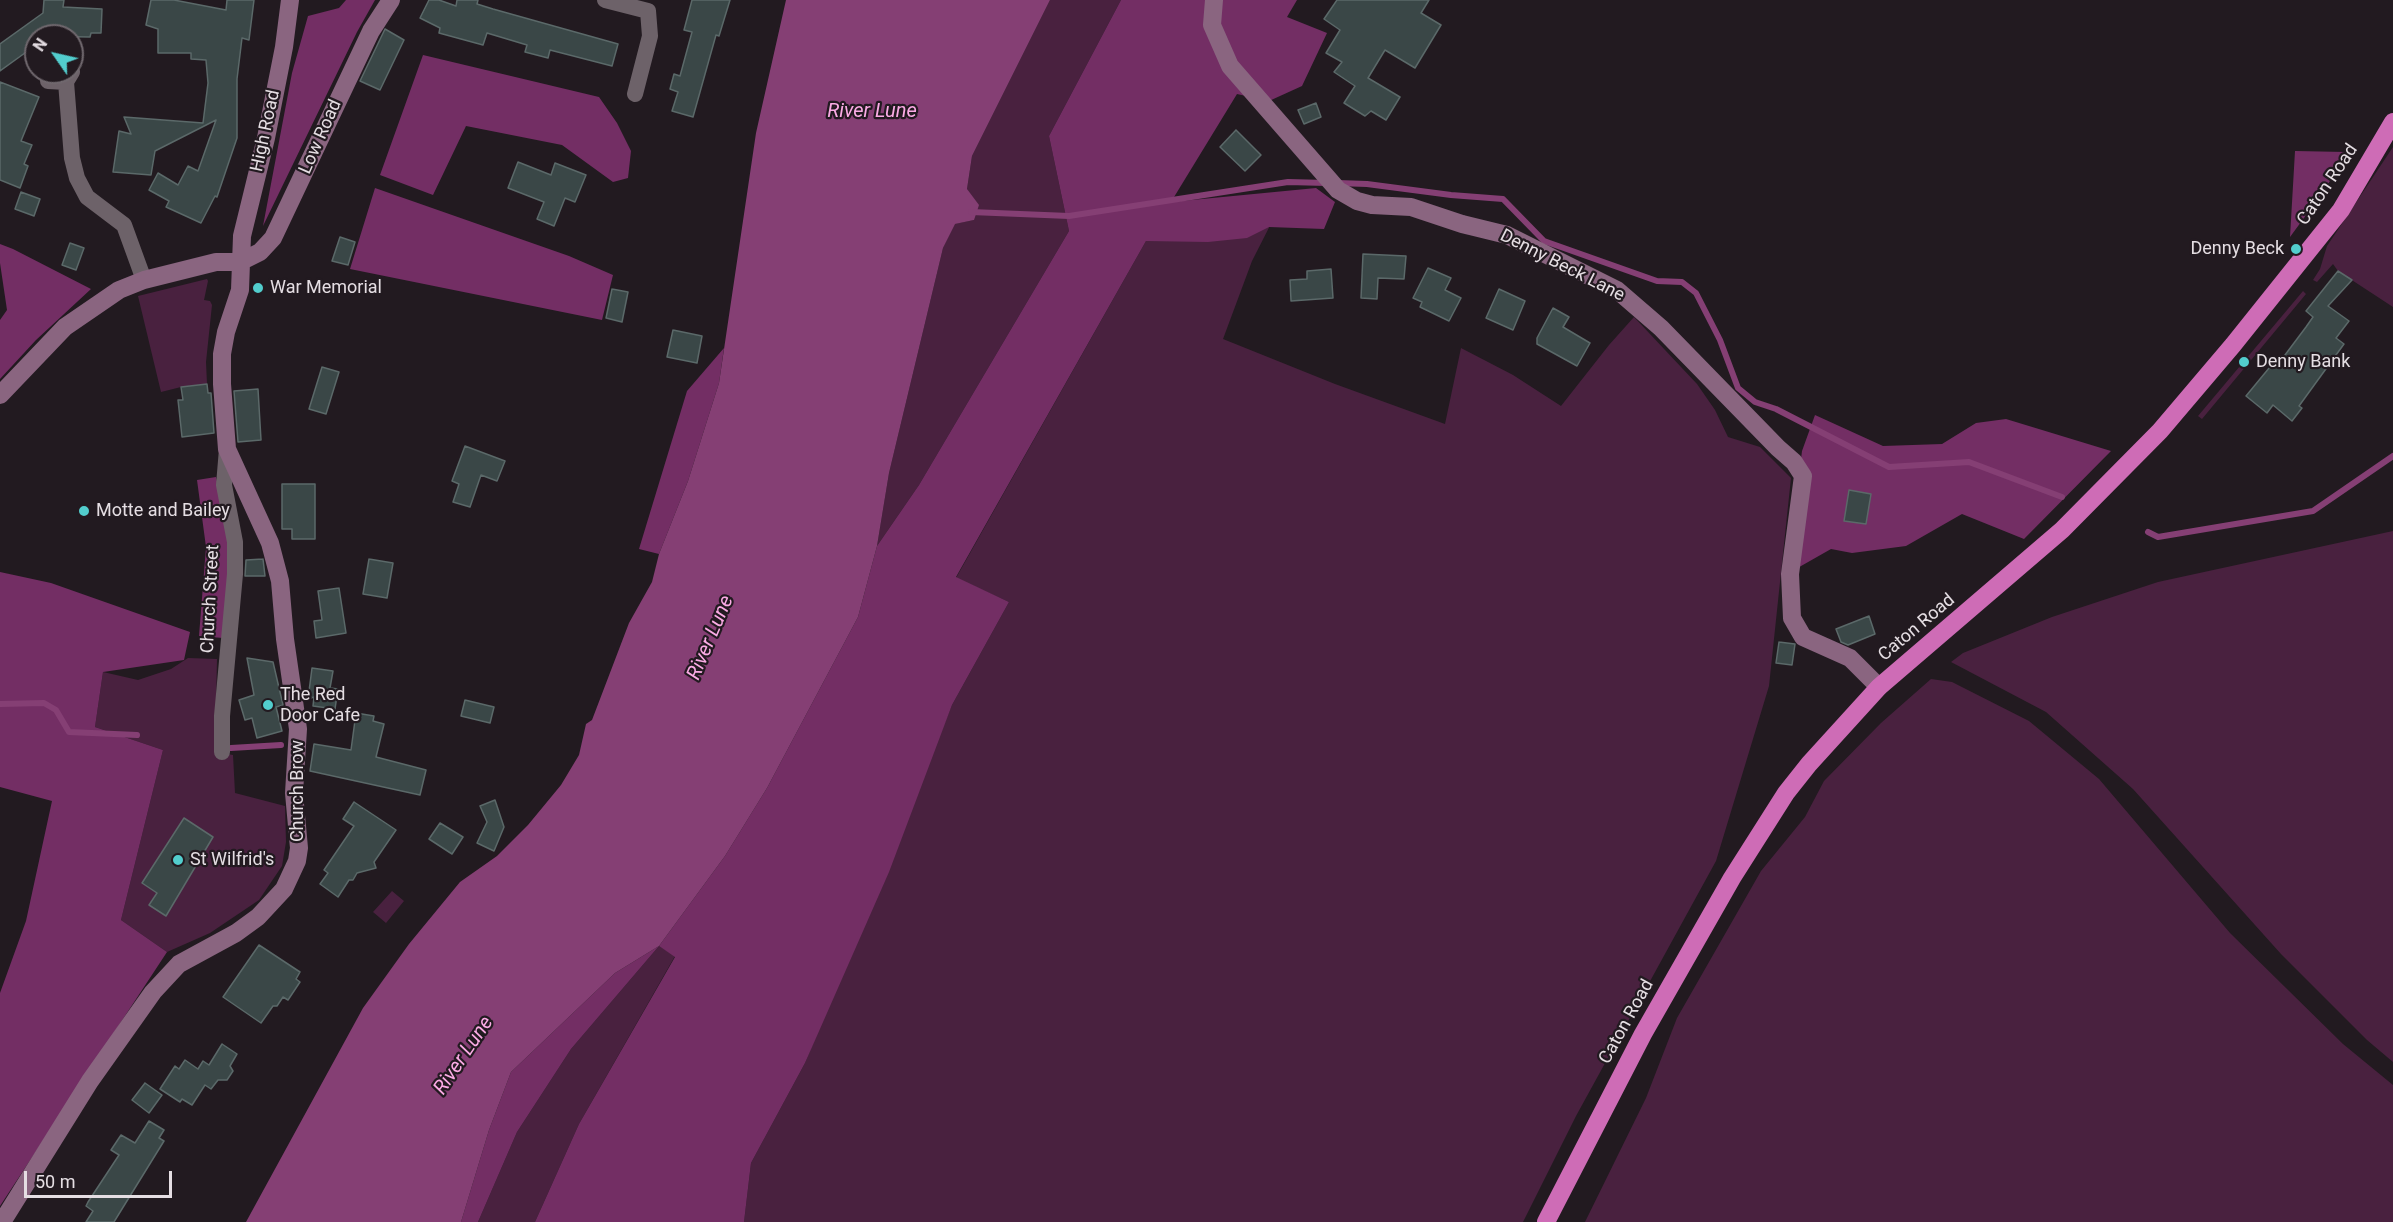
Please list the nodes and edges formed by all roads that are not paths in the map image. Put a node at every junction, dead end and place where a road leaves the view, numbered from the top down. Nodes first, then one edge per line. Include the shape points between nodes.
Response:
1 (290, 0) edge
2 (391, 0) edge
3 (605, 0) edge
4 (1214, 0) edge
5 (649, 5) edge
6 (71, 84) edge
7 (635, 94) dead end
8 (2393, 122) edge
9 (240, 262) junction
10 (144, 280) junction
11 (0, 395) edge
12 (227, 449) junction
13 (1879, 687) junction
14 (222, 752) dead end
15 (2, 1222) edge
16 (1546, 1222) edge

1 - 9 street, High Road
2 - 9 street, Low Road via 371,30 273,238 260,252
3 - 5 street
4 - 13 street, Denny Beck Lane via 1212,25 1230,66 1338,190 1372,205 1411,207 1507,235 1617,290 1794,462 1803,476 1790,574 1792,618 1803,637 1850,658
5 - 7 street via 650,36
6 - 10 street via 72,158 81,189 124,225
8 - 13 highway, Caton Road via 2341,210 2160,431 2062,530
9 - 10 street via 216,262
9 - 12 street, Church Brow via 240,290 222,354
10 - 11 street via 119,290 65,327
12 - 14 street, Church Street via 224,485 235,542 235,574
12 - 15 street, Church Brow via 270,543 280,581 298,729 294,792 297,861 284,889 258,917 179,964 153,992 90,1081
13 - 16 highway, Caton Road via 1809,764 1765,823 1643,1035

